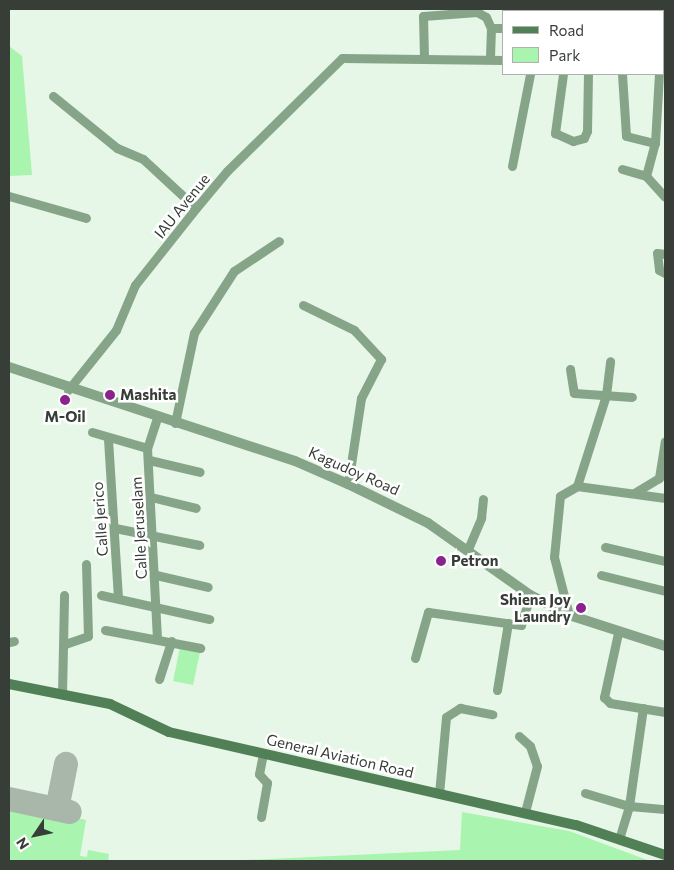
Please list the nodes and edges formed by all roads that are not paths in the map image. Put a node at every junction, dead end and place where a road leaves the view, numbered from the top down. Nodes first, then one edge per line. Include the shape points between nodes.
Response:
1 (487, 13) edge
2 (491, 28) junction
3 (502, 28) edge
4 (424, 58) junction
5 (490, 58) junction
6 (502, 60) edge
7 (530, 75) edge
8 (563, 75) edge
9 (588, 75) edge
10 (622, 75) edge
11 (659, 75) edge
12 (53, 96) dead end
13 (654, 143) junction
14 (512, 166) dead end
15 (622, 169) dead end
16 (646, 176) junction
17 (9, 196) edge
18 (665, 196) edge
19 (196, 208) junction
20 (86, 218) dead end
21 (279, 241) dead end
22 (665, 254) edge
23 (665, 273) edge
24 (303, 305) dead end
25 (610, 361) dead end
26 (9, 367) edge
27 (570, 369) dead end
28 (68, 390) junction
29 (606, 395) junction
30 (632, 397) dead end
31 (157, 418) junction
32 (175, 423) junction
33 (92, 432) dead end
34 (108, 439) junction
35 (665, 441) edge
36 (147, 448) junction
37 (150, 460) junction
38 (200, 472) dead end
39 (348, 484) junction
40 (577, 486) junction
41 (634, 493) junction
42 (151, 497) junction
43 (665, 498) edge
44 (484, 499) dead end
45 (196, 508) dead end
46 (115, 528) junction
47 (153, 537) junction
48 (199, 545) dead end
49 (605, 547) dead end
50 (468, 549) junction
51 (665, 561) edge
52 (86, 564) dead end
53 (601, 575) dead end
54 (156, 576) junction
55 (208, 587) dead end
56 (665, 591) edge
57 (64, 595) dead end
58 (101, 595) dead end
59 (530, 596) junction
60 (118, 598) junction
61 (158, 605) junction
62 (568, 615) junction
63 (209, 619) dead end
64 (508, 622) junction
65 (105, 630) dead end
66 (618, 633) junction
67 (157, 638) junction
68 (170, 641) junction
69 (65, 644) junction
70 (665, 646) edge
71 (200, 648) dead end
72 (415, 658) dead end
73 (159, 679) dead end
74 (9, 684) edge
75 (497, 690) dead end
76 (62, 694) junction
77 (643, 708) junction
78 (665, 712) edge
79 (492, 714) dead end
80 (519, 736) dead end
81 (263, 754) junction
82 (585, 793) dead end
83 (439, 794) junction
84 (629, 806) junction
85 (665, 809) edge
86 (525, 812) junction
87 (261, 817) dead end
88 (619, 839) junction
89 (665, 855) edge

1 - 2 street
1 - 4 street via 423,16
2 - 3 street
2 - 5 street
4 - 5 street
4 - 19 street, IAU Avenue via 342,58 227,172
5 - 6 street
7 - 14 street
8 - 9 street via 555,133 573,141 584,138 587,130
10 - 13 street via 626,136
11 - 13 street
12 - 19 street via 117,148 143,159
13 - 16 street
15 - 16 street
16 - 18 street
17 - 20 street
19 - 28 street, IAU Avenue via 135,286 116,330
21 - 32 street via 234,271 194,334
22 - 23 street via 657,254 659,270
24 - 39 street via 354,330 381,359 361,398
25 - 29 street
26 - 28 street, Kagudoy Road
27 - 29 street via 574,393
28 - 31 street, Kagudoy Road
29 - 30 street
29 - 40 street
31 - 32 street, Kagudoy Road
31 - 36 street
32 - 39 street, Kagudoy Road via 295,461
33 - 34 street
34 - 36 street
34 - 46 street, Calle Jerico
35 - 41 street via 660,478
36 - 37 street, Calle Jeruselam
37 - 38 street
37 - 42 street, Calle Jeruselam
39 - 50 street, Kagudoy Road via 428,523
40 - 41 street
40 - 62 street via 556,502 554,557
41 - 43 street
42 - 45 street
42 - 47 street, Calle Jeruselam
44 - 50 street via 481,518
46 - 47 street
46 - 60 street, Calle Jerico
47 - 48 street
47 - 54 street, Calle Jeruselam
49 - 51 street
50 - 59 street, Kagudoy Road
52 - 69 street via 88,636
53 - 56 street
54 - 55 street
54 - 61 street, Calle Jeruselam
57 - 69 street
58 - 60 street
59 - 62 street, Kagudoy Road
59 - 64 street via 524,624
60 - 61 street
61 - 63 street
61 - 67 street, Calle Jeruselam
62 - 66 street, Kagudoy Road
64 - 72 street via 429,611
64 - 75 street
65 - 67 street
66 - 70 street, Kagudoy Road
66 - 77 street via 604,697 610,703
67 - 68 street
68 - 71 street
68 - 73 street
69 - 76 street
74 - 76 main road, General Aviation Road
76 - 81 main road, General Aviation Road via 110,704 169,732
77 - 78 street
77 - 84 street
79 - 83 street via 460,708 446,717
80 - 86 street via 530,746 538,766
81 - 83 main road, General Aviation Road
81 - 87 street via 259,774 267,783
82 - 84 street
83 - 86 main road, General Aviation Road
84 - 85 street
84 - 88 street
86 - 88 main road, General Aviation Road
88 - 89 main road, General Aviation Road

